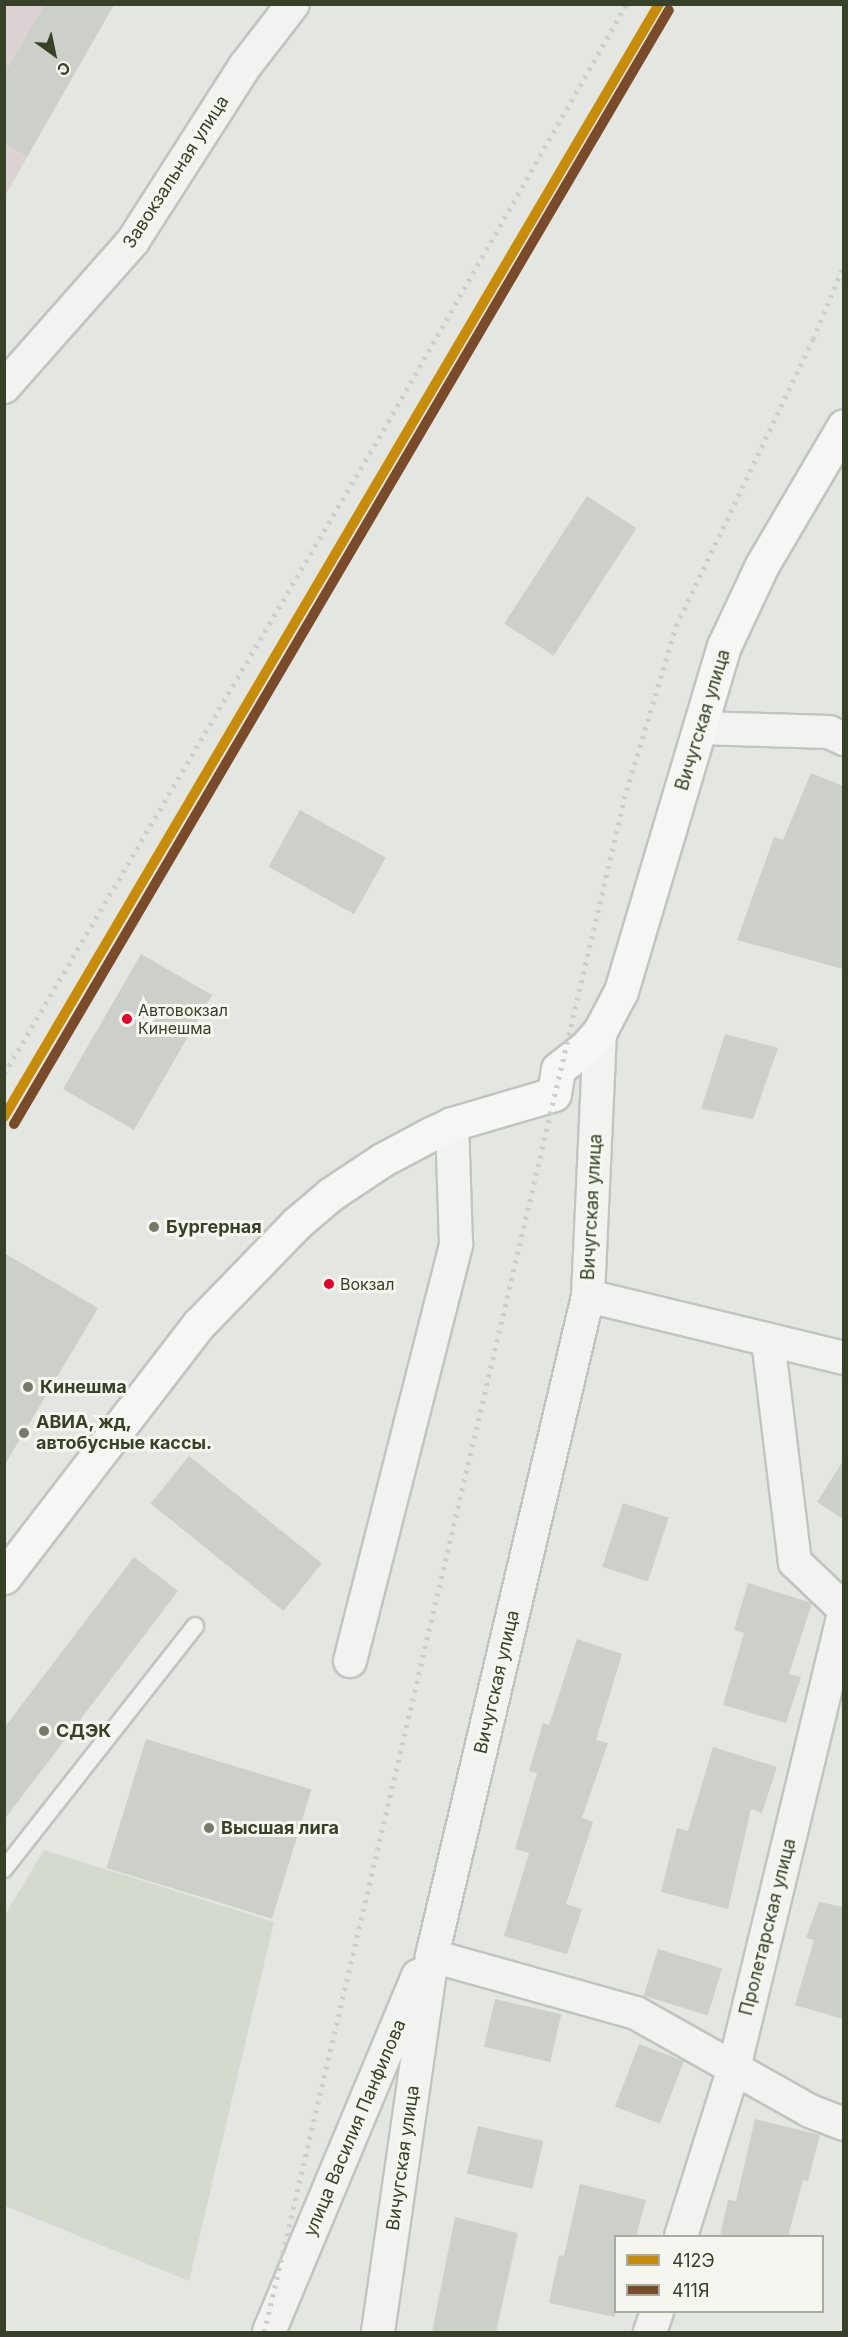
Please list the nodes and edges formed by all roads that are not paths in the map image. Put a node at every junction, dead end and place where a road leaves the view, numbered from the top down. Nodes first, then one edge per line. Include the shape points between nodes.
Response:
1 (293, 4) edge
2 (4, 387) edge
3 (843, 426) edge
4 (700, 728) junction
5 (843, 739) edge
6 (600, 1031) junction
7 (452, 1124) junction
8 (588, 1296) junction
9 (768, 1340) junction
10 (843, 1358) edge
11 (4, 1576) edge
12 (843, 1609) edge
13 (843, 1614) edge
14 (195, 1626) dead end
15 (350, 1662) dead end
16 (4, 1869) edge
17 (441, 1923) junction
18 (432, 1956) junction
19 (734, 2068) junction
20 (843, 2124) edge
21 (681, 2235) edge
22 (657, 2313) edge
23 (269, 2332) edge
24 (378, 2332) edge
25 (651, 2332) edge

1 - 2 street, Завокзальная улица via 245,66 133,241
3 - 4 main road, Вичугская улица via 762,565 724,646
4 - 5 street via 829,732
4 - 6 main road, Вичугская улица via 621,991
6 - 7 main road, Вичугская улица via 558,1069 554,1094
6 - 8 street, Вичугская улица
7 - 11 main road, Вичугская улица via 382,1160 297,1222 199,1323
7 - 15 street via 456,1244
8 - 9 street
8 - 17 street, Вичугская улица
9 - 10 street
9 - 12 street via 795,1562
13 - 19 street, Пролетарская улица
14 - 16 lane
17 - 18 street, Вичугская улица
17 - 23 street, улица Василия Панфилова
18 - 19 street via 636,2013
18 - 24 street, Вичугская улица
19 - 20 street via 810,2111
19 - 21 street, Пролетарская улица
22 - 25 street

